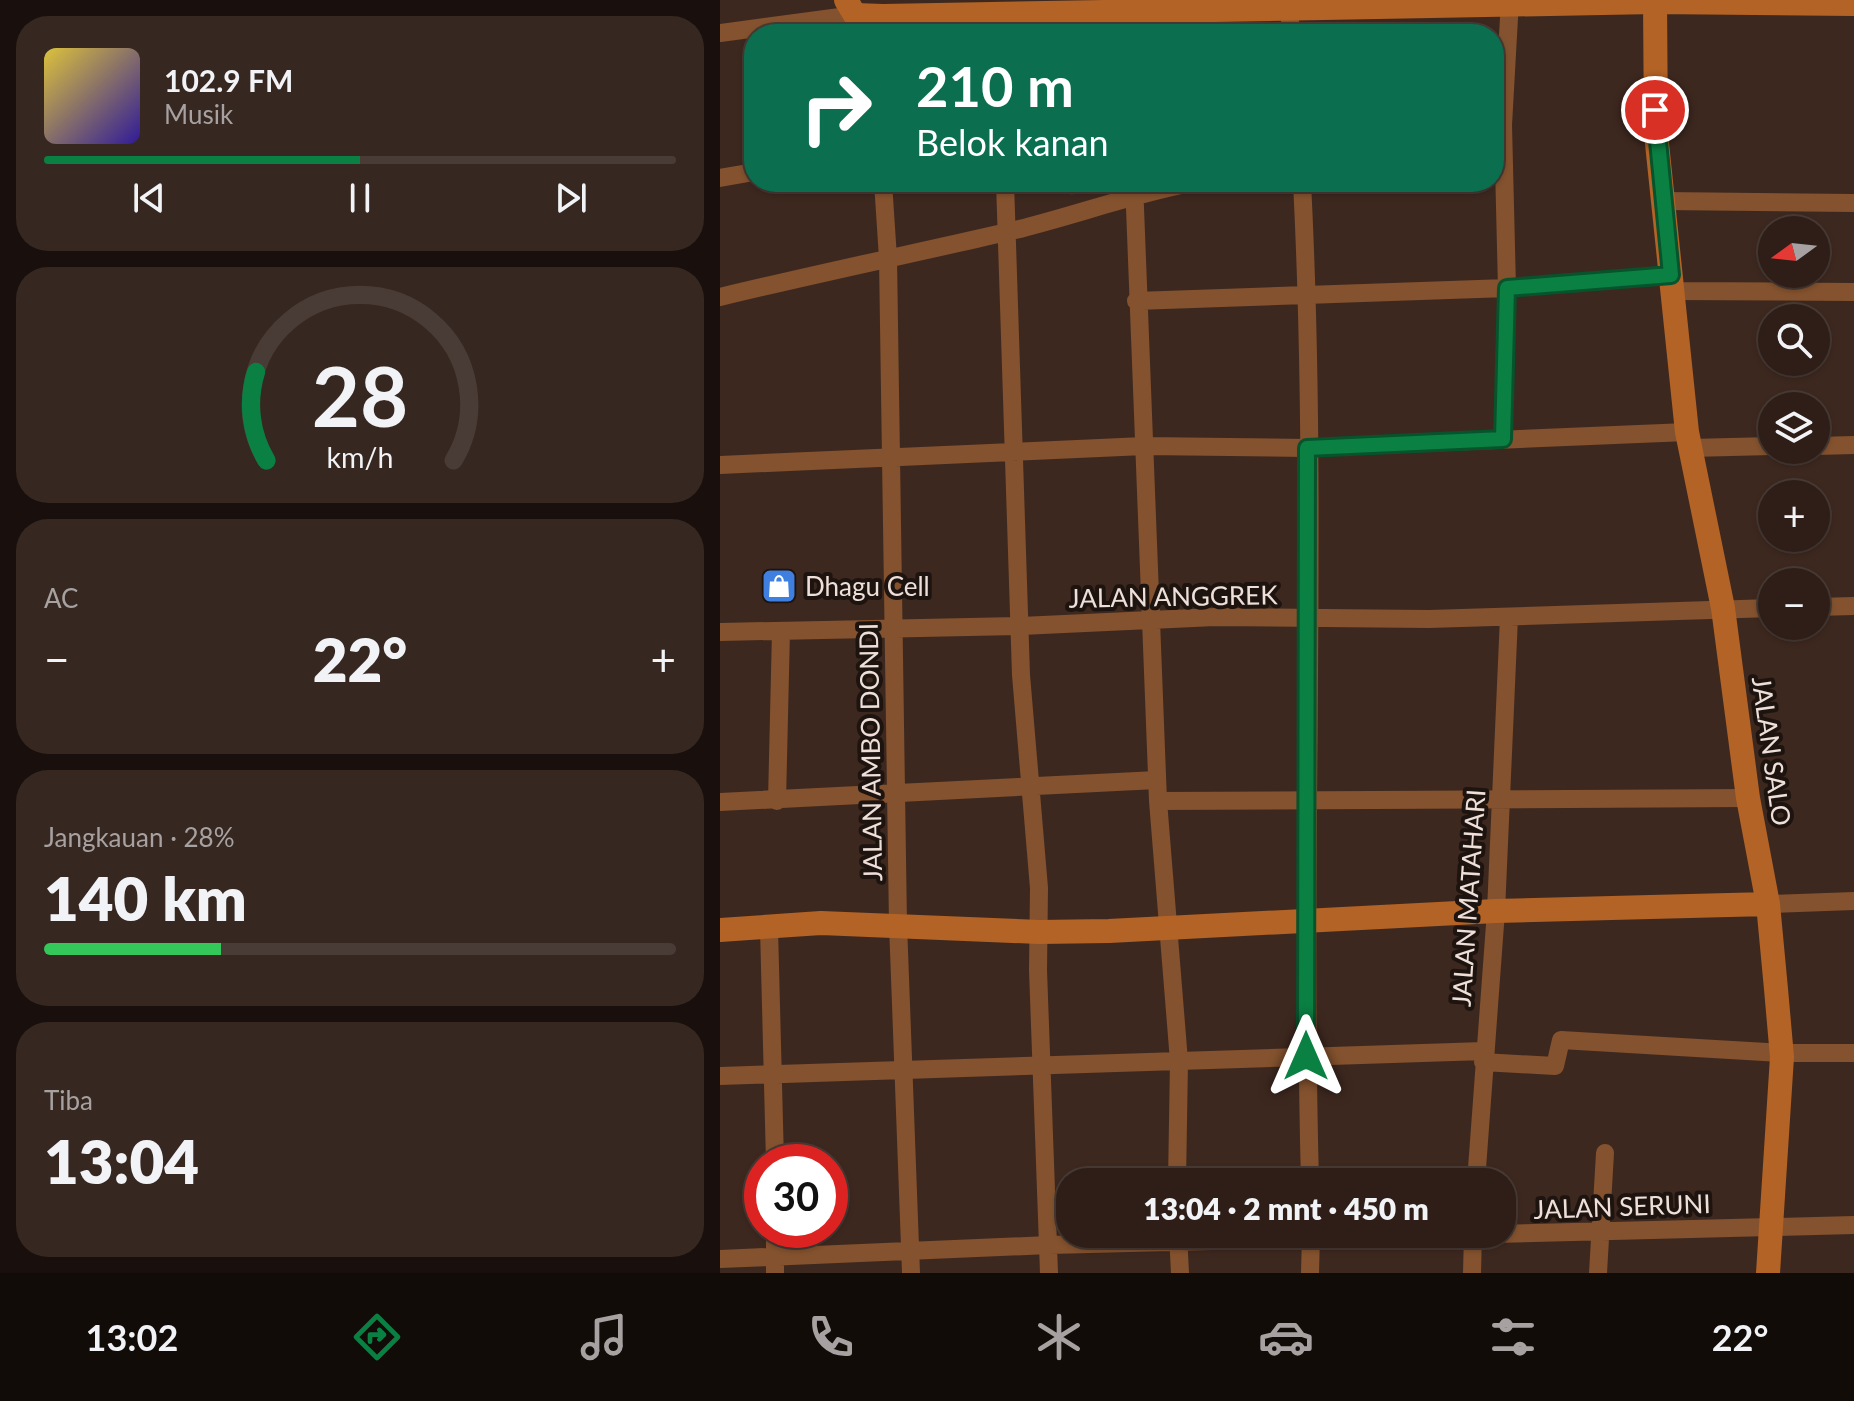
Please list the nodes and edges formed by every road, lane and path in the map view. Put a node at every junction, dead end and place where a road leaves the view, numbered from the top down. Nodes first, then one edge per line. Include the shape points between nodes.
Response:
1 (1655, 1) edge
2 (1510, 4) edge
3 (1854, 4) edge
4 (1080, 6) edge
5 (1289, 7) junction
6 (851, 8) edge
7 (1124, 23) edge
8 (767, 24) edge
9 (880, 24) edge
10 (1004, 24) edge
11 (1290, 24) edge
12 (744, 28) edge
13 (720, 33) edge
14 (1504, 65) edge
15 (744, 174) edge
16 (720, 178) edge
17 (884, 192) edge
18 (1005, 192) edge
19 (1125, 192) edge
20 (1134, 192) edge
21 (1303, 192) edge
22 (1502, 192) edge
23 (1663, 201) junction
24 (1854, 203) edge
25 (1006, 232) junction
26 (888, 258) junction
27 (1672, 283) junction
28 (1507, 288) junction
29 (1854, 292) edge
30 (720, 297) edge
31 (1308, 297) junction
32 (1136, 301) junction
33 (1503, 439) junction
34 (1689, 440) junction
35 (1758, 445) edge
36 (1854, 445) edge
37 (1144, 446) junction
38 (1830, 446) edge
39 (1307, 448) junction
40 (1014, 452) junction
41 (889, 457) junction
42 (720, 465) edge
43 (1854, 606) edge
44 (1830, 607) edge
45 (1723, 608) junction
46 (1758, 608) edge
47 (1509, 617) junction
48 (1149, 620) junction
49 (1308, 620) junction
50 (1021, 626) junction
51 (894, 629) junction
52 (781, 631) junction
53 (720, 632) edge
54 (1157, 780) junction
55 (1030, 788) junction
56 (896, 795) junction
57 (1748, 798) junction
58 (1501, 799) junction
59 (1307, 800) junction
60 (777, 801) junction
61 (1158, 801) junction
62 (720, 802) edge
63 (1854, 901) edge
64 (1768, 904) junction
65 (1496, 911) junction
66 (1305, 921) junction
67 (898, 924) junction
68 (769, 928) junction
69 (1167, 929) junction
70 (720, 930) edge
71 (1039, 932) junction
72 (1782, 1053) junction
73 (1854, 1053) edge
74 (1306, 1056) junction
75 (1484, 1056) junction
76 (1179, 1061) junction
77 (1042, 1066) junction
78 (906, 1069) junction
79 (774, 1074) junction
80 (720, 1076) edge
81 (775, 1144) edge
82 (1605, 1153) dead end
83 (1177, 1168) edge
84 (1310, 1168) edge
85 (1477, 1168) edge
86 (1854, 1225) edge
87 (1773, 1227) junction
88 (1600, 1233) junction
89 (1516, 1234) edge
90 (1049, 1245) junction
91 (1056, 1245) edge
92 (1179, 1248) edge
93 (1311, 1248) edge
94 (1473, 1248) edge
95 (910, 1250) junction
96 (720, 1259) edge
97 (775, 1266) edge
98 (911, 1273) edge
99 (1049, 1273) edge
100 (1180, 1273) edge
101 (1310, 1273) edge
102 (1472, 1273) edge
103 (1598, 1273) edge
104 (1768, 1273) edge

1 - 2 street
1 - 3 street
1 - 23 street, JALAN SALO via 1656,134
2 - 5 street
2 - 14 street
4 - 7 street
4 - 10 street
5 - 7 street
5 - 11 street
6 - 8 street
6 - 9 street
12 - 13 street
15 - 16 street
17 - 26 street, JALAN AMBO DONDI
18 - 25 street
19 - 25 street via 1076,214
20 - 32 street
21 - 31 street
22 - 28 street
23 - 24 street
23 - 27 street, JALAN SALO
25 - 26 street
25 - 40 street
26 - 30 street
26 - 41 street, JALAN AMBO DONDI
27 - 28 street
27 - 29 street
27 - 34 street, JALAN SALO
28 - 31 street
28 - 33 street
31 - 32 street
31 - 39 street
32 - 37 street
33 - 34 street
33 - 39 street
34 - 35 street
34 - 45 street, JALAN SALO
36 - 38 street
37 - 39 street
37 - 40 street
37 - 48 street
39 - 49 street
40 - 41 street
40 - 50 street
41 - 42 street
41 - 51 street, JALAN AMBO DONDI
43 - 44 street
45 - 46 street, JALAN ANGGREK
45 - 47 street, JALAN ANGGREK
45 - 57 street, JALAN SALO
47 - 49 street, JALAN ANGGREK
47 - 58 street, JALAN MATAHARI
48 - 49 street, JALAN ANGGREK
48 - 50 street, JALAN ANGGREK
48 - 54 street
49 - 59 street
50 - 51 street, JALAN ANGGREK
50 - 55 street
51 - 52 street, JALAN ANGGREK
51 - 56 street, JALAN AMBO DONDI
52 - 53 street, JALAN ANGGREK
52 - 60 street
54 - 55 street
54 - 61 street
55 - 56 street
55 - 71 street
56 - 60 street
56 - 67 street, JALAN AMBO DONDI
57 - 58 street
57 - 64 street, JALAN SALO
58 - 59 street
58 - 65 street, JALAN MATAHARI
59 - 61 street
59 - 66 street
60 - 62 street
61 - 69 street
63 - 64 street
64 - 65 street
64 - 72 street, JALAN SALO
65 - 66 street
65 - 75 street, JALAN MATAHARI
66 - 69 street
66 - 74 street
67 - 68 street
67 - 71 street
67 - 78 street, JALAN AMBO DONDI
68 - 70 street
68 - 79 street
69 - 71 street
69 - 76 street
71 - 77 street
72 - 73 street
72 - 75 street via 1561,1040 1555,1066
72 - 87 street, JALAN SALO
74 - 75 street
74 - 76 street
74 - 84 street
75 - 85 street, JALAN MATAHARI
76 - 77 street
76 - 83 street
77 - 78 street
77 - 90 street
78 - 79 street
78 - 95 street, JALAN AMBO DONDI
79 - 80 street
79 - 81 street
82 - 88 street
86 - 87 street, JALAN SERUNI
87 - 88 street, JALAN SERUNI
87 - 104 street, JALAN SALO
88 - 89 street, JALAN SERUNI
88 - 103 street
90 - 91 street, JALAN SERUNI
90 - 95 street, JALAN SERUNI
90 - 99 street
92 - 100 street
93 - 101 street
94 - 102 street
95 - 97 street, JALAN SERUNI
95 - 98 street, JALAN AMBO DONDI
96 - 97 street, JALAN SERUNI

